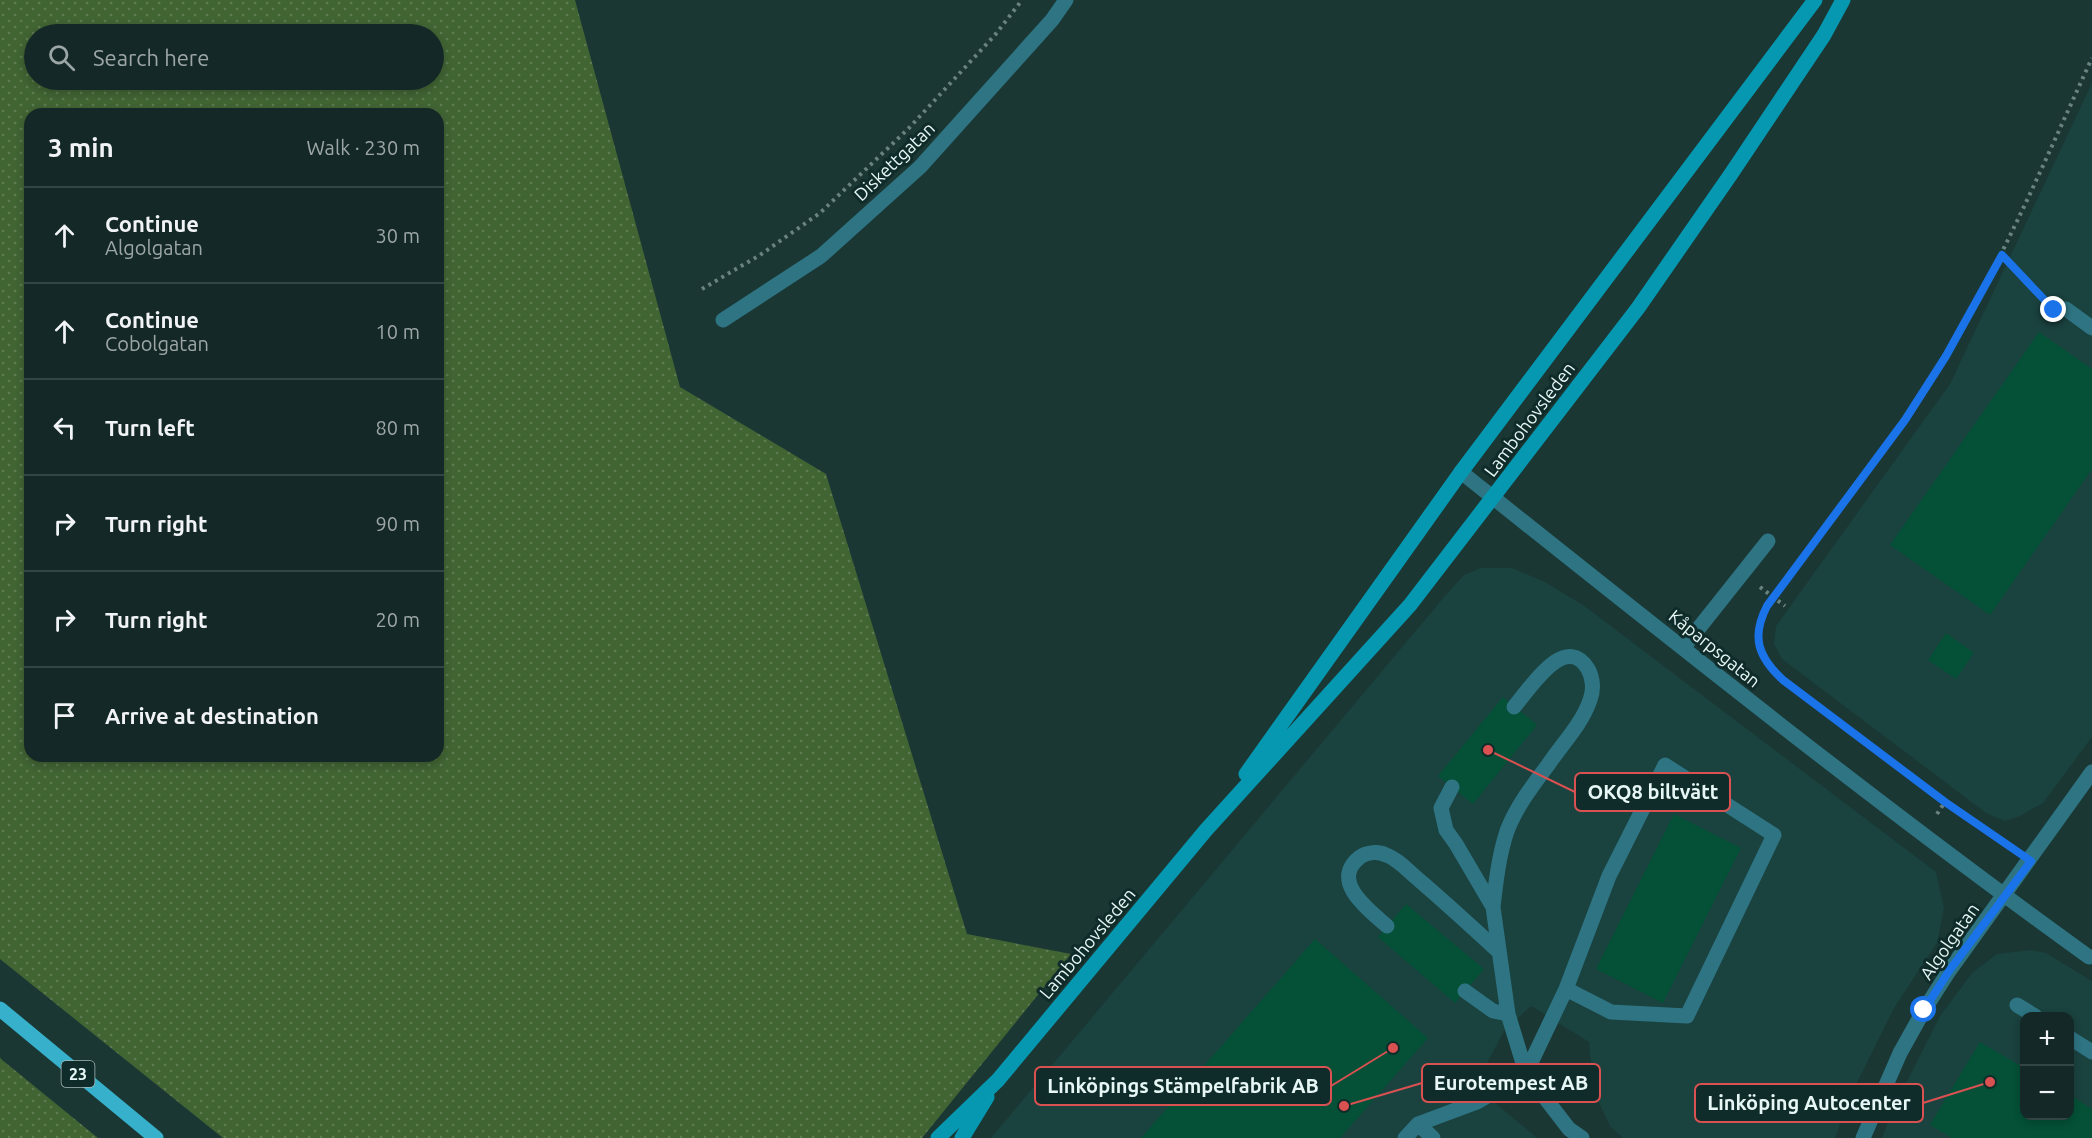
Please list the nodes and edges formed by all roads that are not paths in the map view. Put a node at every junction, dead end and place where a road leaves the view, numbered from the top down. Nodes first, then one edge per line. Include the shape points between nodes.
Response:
1 (1066, 0) edge
2 (1815, 0) edge
3 (1843, 0) edge
4 (2066, 309) road end
5 (723, 320) dead end
6 (2092, 328) edge
7 (1461, 472) junction
8 (1493, 498) junction
9 (1768, 541) dead end
10 (1683, 648) junction
11 (1514, 707) dead end
12 (2092, 772) edge
13 (1452, 787) dead end
14 (1206, 830) junction
15 (2004, 896) junction
16 (1493, 907) junction
17 (1387, 926) dead end
18 (1498, 951) junction
19 (2089, 957) dead end
20 (1566, 989) junction
21 (1466, 991) dead end
22 (2017, 1005) dead end
23 (0, 1009) edge
24 (2028, 1012) edge
25 (1508, 1014) junction
26 (2074, 1041) edge
27 (2092, 1052) edge
28 (1526, 1073) junction
29 (998, 1080) junction
30 (1418, 1124) junction
31 (156, 1138) edge
32 (938, 1138) edge
33 (962, 1138) edge
34 (1405, 1138) edge
35 (1433, 1138) edge
36 (1582, 1138) edge
37 (1863, 1138) edge

1 - 5 street, Diskettgatan via 920,167 821,256
2 - 7 main road, Lambohovsleden
3 - 8 main road, Lambohovsleden via 1824,35 1638,308
4 - 6 street
7 - 8 street, Kåparpsgatan
7 - 14 main road, Lambohovsleden
8 - 10 street, Kåparpsgatan
8 - 14 main road, Lambohovsleden via 1410,606
9 - 10 street
10 - 15 street, Kåparpsgatan
11 - 16 street via 1558,659 1579,659 1588,668 1593,683 1590,699 1508,828 1499,858
12 - 15 street, Algolgatan
13 - 16 street via 1442,808 1446,830
14 - 29 main road, Lambohovsleden
15 - 19 street, Kåparpsgatan
15 - 37 street, Algolgatan via 1924,1010 1900,1053
16 - 18 street
17 - 18 street via 1353,893 1349,882 1354,863 1370,853 1388,855
18 - 25 street
20 - 20 street via 1609,876 1665,765 1774,835 1688,1016 1611,1011
20 - 28 street
21 - 25 street via 1493,1011
22 - 24 street
23 - 31 main road, 23
25 - 28 street
26 - 27 street
28 - 30 street via 1477,1102
28 - 36 street via 1569,1129
29 - 32 main road, Lambohovsleden
29 - 33 main road, Lambohovsleden
30 - 34 street
30 - 35 street

